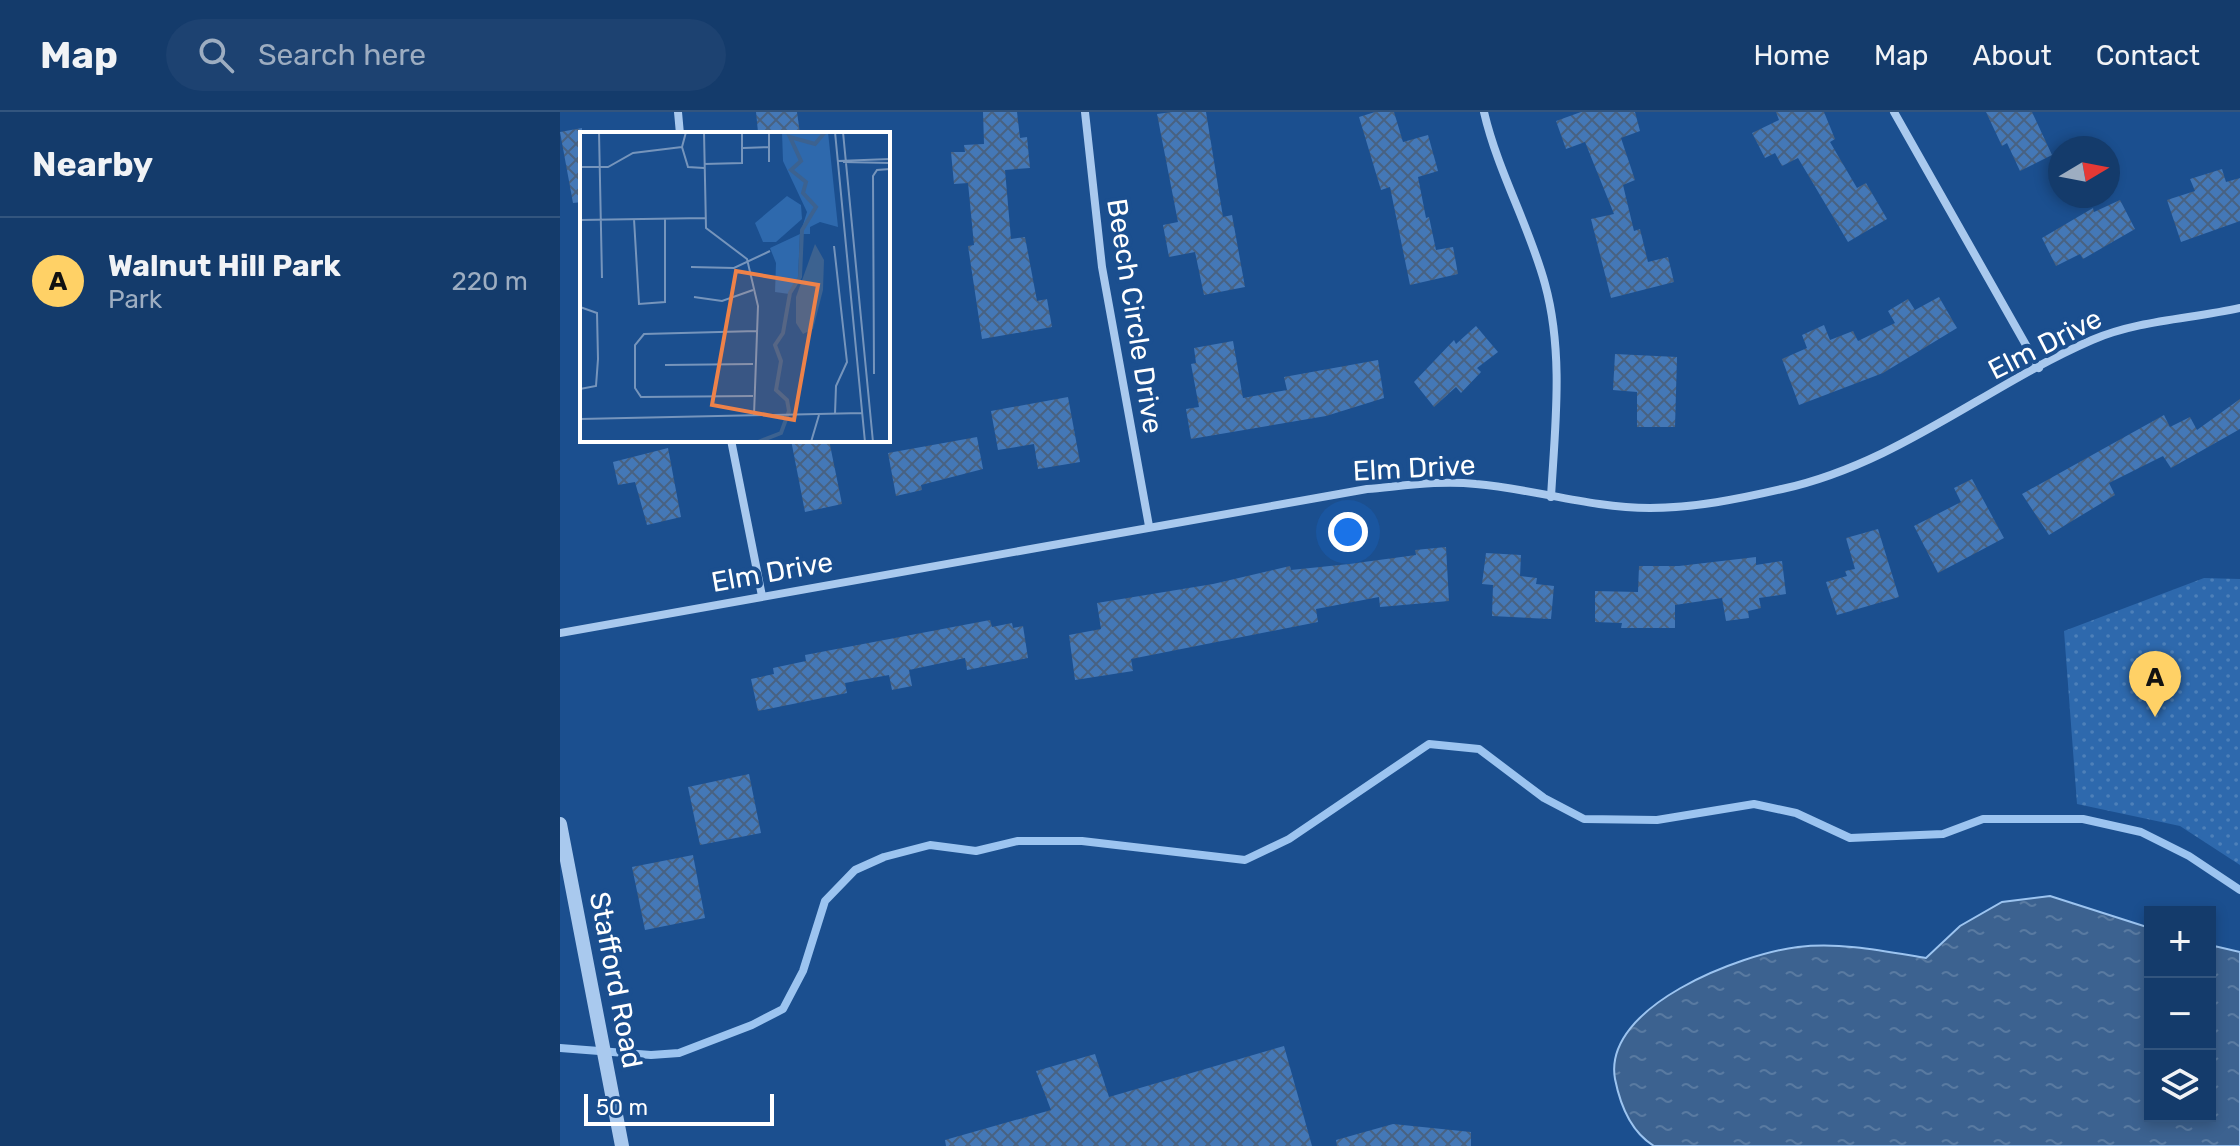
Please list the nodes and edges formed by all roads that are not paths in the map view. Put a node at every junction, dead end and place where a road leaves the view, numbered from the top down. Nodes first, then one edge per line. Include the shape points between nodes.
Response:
1 (678, 112) edge
2 (1085, 112) edge
3 (1484, 112) edge
4 (1894, 112) edge
5 (680, 132) edge
6 (2240, 308) edge
7 (2039, 368) junction
8 (731, 442) edge
9 (1551, 497) junction
10 (1149, 526) junction
11 (762, 596) junction
12 (560, 633) edge
13 (560, 824) edge
14 (622, 1146) edge

1 - 5 street
2 - 10 street, Beech Circle Drive via 1102,267
3 - 9 street via 1550,305 1556,407
4 - 7 street
6 - 7 street, Elm Drive via 2135,326 2094,339
7 - 9 street, Elm Drive via 1898,448 1784,489 1650,508
8 - 11 street
9 - 10 street, Elm Drive via 1474,483 1432,483
10 - 11 street, Elm Drive
11 - 12 street, Elm Drive
13 - 14 street, Stafford Road

